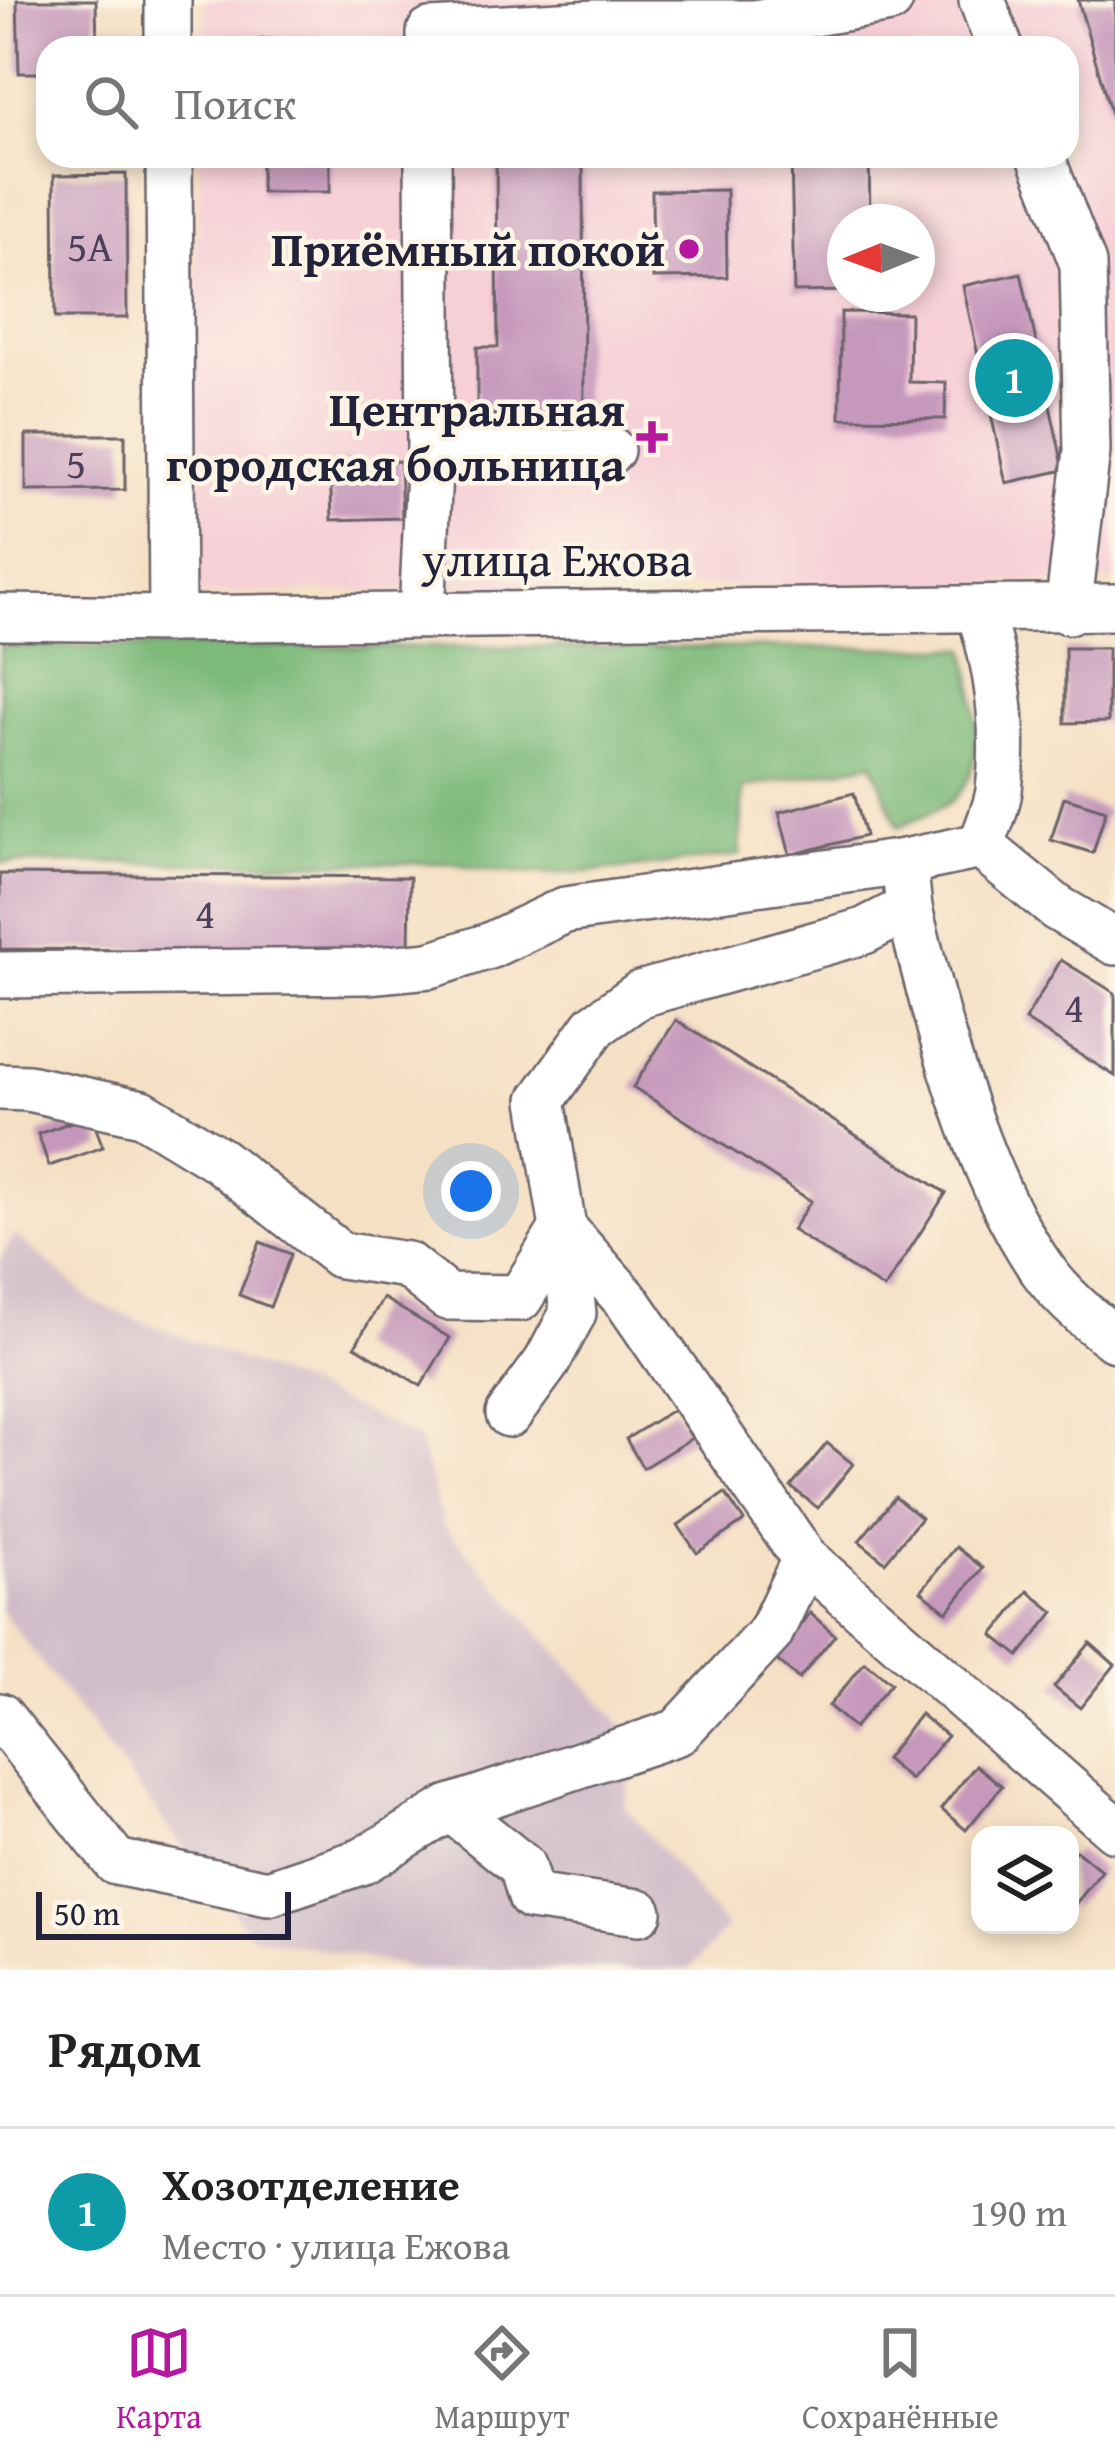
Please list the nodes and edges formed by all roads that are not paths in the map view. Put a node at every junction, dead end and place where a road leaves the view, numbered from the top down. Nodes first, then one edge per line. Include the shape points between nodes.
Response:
1 (168, 0) edge
2 (891, 0) edge
3 (982, 0) edge
4 (698, 35) edge
5 (168, 36) edge
6 (430, 36) edge
7 (996, 36) edge
8 (169, 168) edge
9 (428, 168) edge
10 (1046, 168) edge
11 (611, 450) dead end
12 (430, 451) junction
13 (1115, 607) edge
14 (979, 610) junction
15 (1068, 611) junction
16 (422, 614) junction
17 (0, 617) edge
18 (172, 620) junction
19 (980, 846) junction
20 (904, 862) junction
21 (909, 908) junction
22 (1115, 942) edge
23 (0, 975) edge
24 (0, 1087) edge
25 (563, 1228) junction
26 (1115, 1339) edge
27 (509, 1414) dead end
28 (805, 1559) junction
29 (0, 1716) edge
30 (450, 1808) junction
31 (1115, 1829) edge
32 (639, 1912) dead end

1 - 5 street
2 - 4 street
3 - 7 street
4 - 6 street via 596,22
8 - 18 street
9 - 12 street
10 - 15 street via 1083,264 1087,451
11 - 12 street
12 - 16 street
13 - 15 street, улица Ежова
14 - 15 street, улица Ежова
14 - 16 street, улица Ежова
14 - 19 street via 993,652 1000,753 998,796
16 - 18 street, улица Ежова
17 - 18 street, улица Ежова
19 - 20 street
19 - 22 street
20 - 21 street
20 - 23 street via 565,910 430,965
21 - 25 street via 864,931 640,994 595,1026 542,1100
21 - 26 street via 938,1027 1008,1210 1043,1271
24 - 25 street via 142,1113 219,1160 340,1255 407,1265 446,1297 520,1298
25 - 27 street via 574,1313
25 - 28 street via 628,1303
28 - 30 street via 770,1633 678,1732
28 - 31 street
29 - 30 street via 116,1862 138,1867 268,1893 363,1861
30 - 32 street via 522,1866 531,1897

